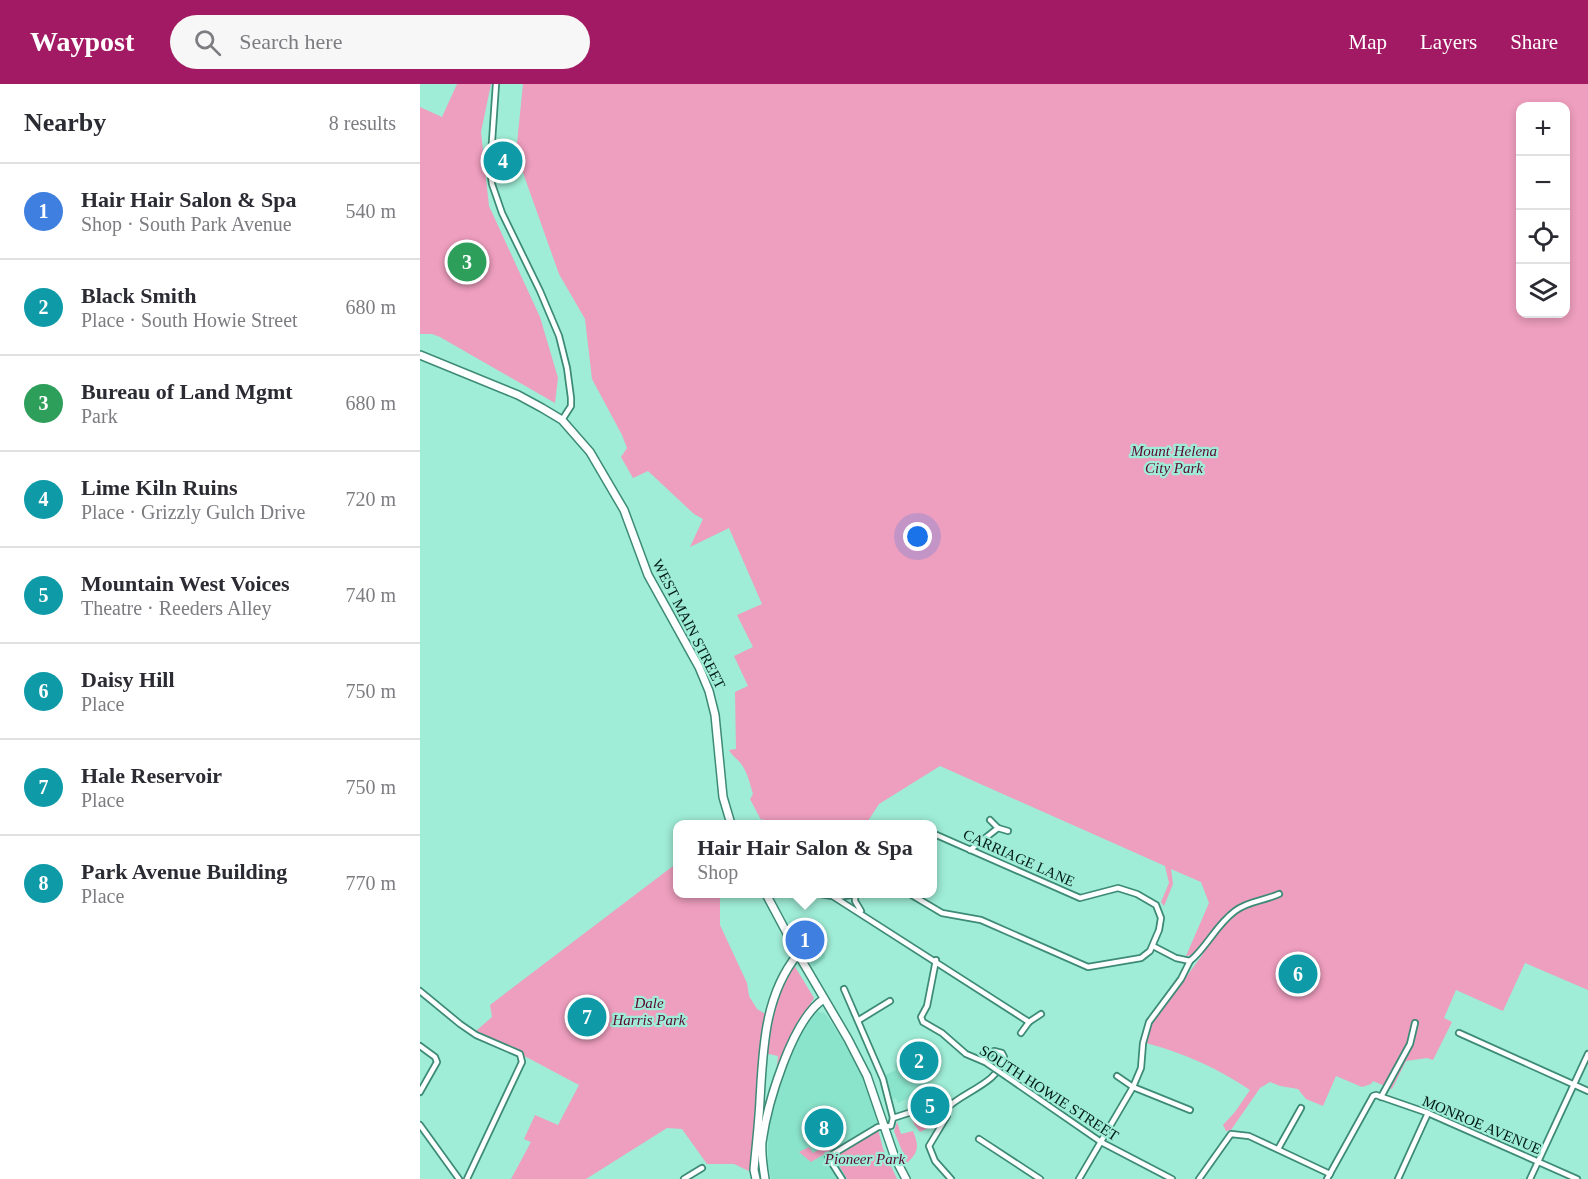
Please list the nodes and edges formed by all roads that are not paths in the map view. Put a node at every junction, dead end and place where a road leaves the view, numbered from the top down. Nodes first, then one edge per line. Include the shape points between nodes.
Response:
1 (496, 84) edge
2 (420, 355) edge
3 (562, 420) junction
4 (729, 820) edge
5 (990, 820) dead end
6 (998, 828) junction
7 (1008, 831) dead end
8 (937, 835) edge
9 (970, 850) junction
10 (1279, 894) dead end
11 (768, 898) edge
12 (836, 898) edge
13 (856, 898) edge
14 (917, 898) edge
15 (866, 915) junction
16 (1153, 946) junction
17 (798, 954) junction
18 (936, 960) junction
19 (1190, 961) junction
20 (844, 989) dead end
21 (420, 991) edge
22 (824, 999) junction
23 (890, 1001) dead end
24 (1041, 1014) dead end
25 (859, 1020) junction
26 (1029, 1022) junction
27 (1415, 1023) dead end
28 (1021, 1033) dead end
29 (1459, 1033) dead end
30 (420, 1046) edge
31 (1588, 1054) edge
32 (983, 1061) junction
33 (1118, 1076) dead end
34 (1574, 1085) junction
35 (1133, 1086) junction
36 (1588, 1091) edge
37 (420, 1092) edge
38 (1379, 1096) junction
39 (1301, 1108) dead end
40 (945, 1110) junction
41 (1190, 1110) dead end
42 (1428, 1113) junction
43 (896, 1117) junction
44 (420, 1125) edge
45 (885, 1128) junction
46 (979, 1139) dead end
47 (1101, 1142) junction
48 (1278, 1149) junction
49 (1538, 1162) junction
50 (702, 1168) dead end
51 (1328, 1176) edge
52 (459, 1179) edge
53 (467, 1179) edge
54 (684, 1179) edge
55 (754, 1179) edge
56 (765, 1179) edge
57 (842, 1179) edge
58 (906, 1179) edge
59 (951, 1179) edge
60 (1040, 1179) edge
61 (1079, 1179) edge
62 (1172, 1179) edge
63 (1199, 1179) edge
64 (1398, 1179) edge
65 (1530, 1179) edge
66 (1577, 1179) edge

1 - 3 street via 492,184 559,336 571,398 571,406
2 - 3 street via 518,396
3 - 4 street, WEST MAIN STREET via 590,452 624,510 648,575 706,683 715,715 724,805
5 - 6 street
6 - 7 street
6 - 9 street
8 - 9 street, CARRIAGE LANE
9 - 16 street, CARRIAGE LANE via 1080,898 1118,888 1143,896 1160,913 1161,924
10 - 19 street via 1234,912
11 - 17 street
12 - 15 street
13 - 15 street via 857,906
14 - 16 street via 942,913 981,920 1088,967 1141,958
15 - 18 street
16 - 19 street
17 - 22 street
17 - 55 street via 781,979 767,1022
18 - 26 street
18 - 32 street, SOUTH HOWIE STREET via 923,1022 966,1054
19 - 35 street via 1149,1022 1141,1068
20 - 25 street
21 - 53 street via 476,1035 520,1054 522,1062
22 - 45 street via 867,1076
22 - 56 street via 805,1016 779,1080 763,1141
23 - 25 street
24 - 26 street
25 - 43 street
26 - 28 street
27 - 38 street via 1410,1044
29 - 34 street
30 - 37 street via 437,1062
31 - 34 street
32 - 40 street via 994,1051 1004,1057 990,1078
32 - 47 street, SOUTH HOWIE STREET, bridge
33 - 35 street
34 - 36 street
34 - 49 street
35 - 41 street
35 - 47 street
38 - 42 street, MONROE AVENUE
38 - 51 street via 1373,1096
39 - 48 street
40 - 43 street via 921,1109
40 - 59 street via 947,1116 929,1146 935,1161
42 - 49 street, MONROE AVENUE
42 - 64 street
43 - 45 street
44 - 52 street
45 - 57 street via 878,1127 828,1157
45 - 58 street
46 - 60 street
47 - 61 street
47 - 62 street, SOUTH HOWIE STREET
48 - 51 street
48 - 63 street via 1249,1136 1231,1134
49 - 65 street
49 - 66 street, MONROE AVENUE
50 - 54 street

